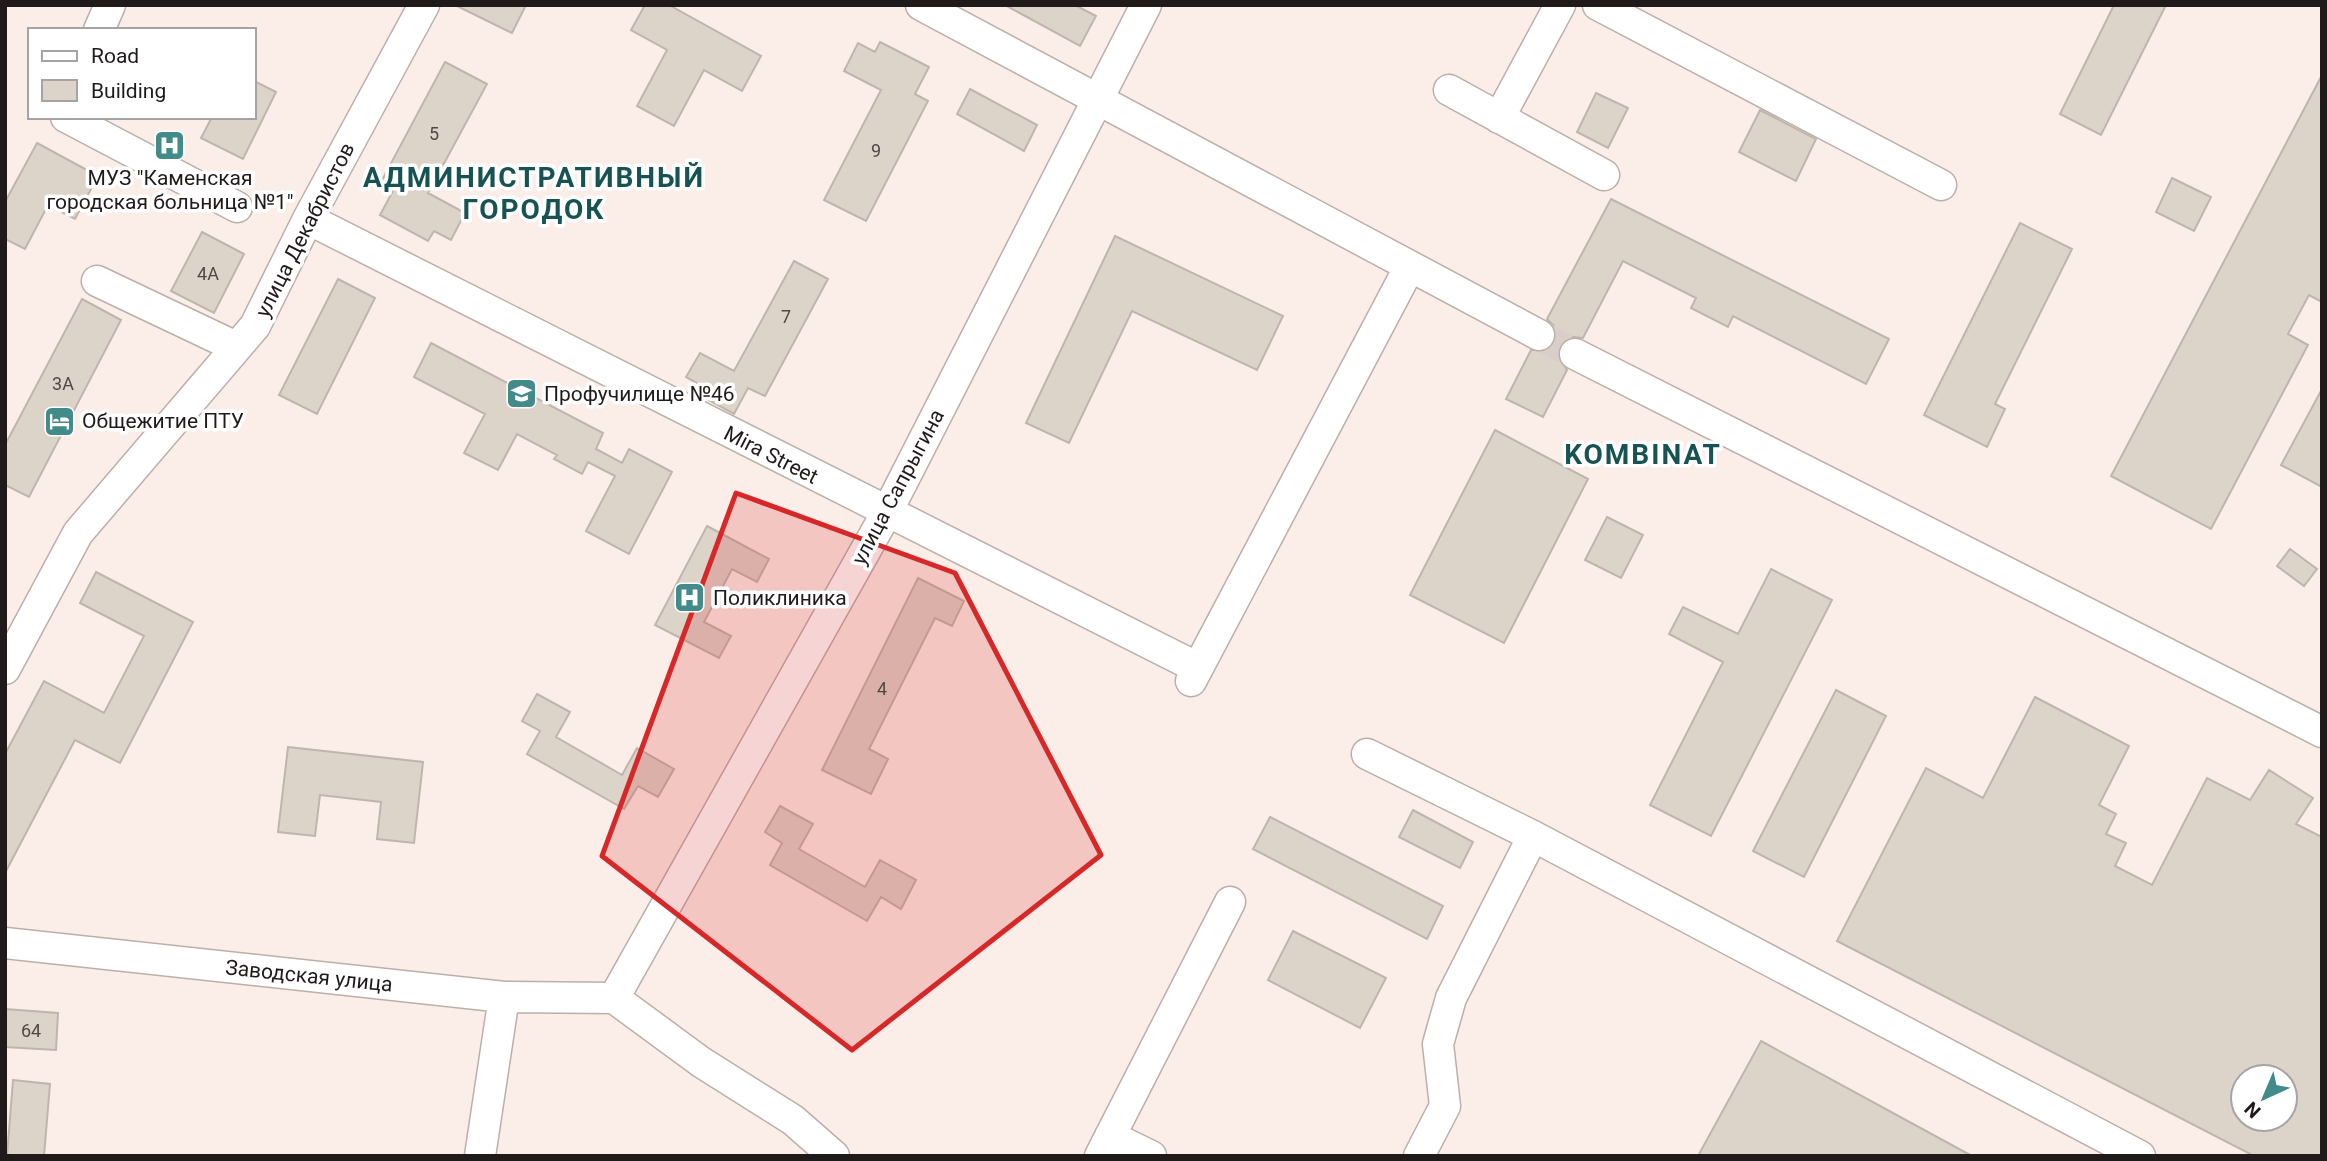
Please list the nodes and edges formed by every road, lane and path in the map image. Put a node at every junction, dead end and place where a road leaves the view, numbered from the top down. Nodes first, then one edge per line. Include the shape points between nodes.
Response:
1 (110, 5) edge
2 (424, 5) edge
3 (922, 5) edge
4 (1146, 5) edge
5 (1560, 5) edge
6 (1598, 5) edge
7 (100, 28) edge
8 (1449, 90) dead end
9 (1098, 99) junction
10 (1499, 118) junction
11 (70, 119) edge
12 (1604, 175) dead end
13 (1941, 185) dead end
14 (237, 207) dead end
15 (308, 219) junction
16 (1410, 266) junction
17 (96, 281) dead end
18 (1539, 335) tunnel mouth
19 (236, 347) junction
20 (1575, 354) tunnel mouth
21 (886, 514) junction
22 (5, 669) edge
23 (2322, 732) edge
24 (1367, 754) dead end
25 (1533, 835) junction
26 (1230, 902) dead end
27 (5, 943) edge
28 (504, 997) junction
29 (614, 998) junction
30 (1105, 1146) edge
31 (2101, 1147) edge
32 (480, 1156) edge
33 (834, 1156) edge
34 (1151, 1156) edge
35 (1419, 1156) edge
36 (2140, 1156) edge

1 - 7 street
2 - 15 street, улица Декабристов
3 - 9 street
4 - 9 street, улица Сапрыгина
5 - 10 street
6 - 13 street
8 - 10 street
9 - 16 street
9 - 21 street, улица Сапрыгина
10 - 12 street
11 - 14 street
15 - 19 street, улица Декабристов via 256,326
15 - 21 street, Mira Street
16 - 18 street
16 - 21 street, Mira Street via 1195,675
17 - 19 street
19 - 22 street, улица Декабристов via 78,533
20 - 23 street
21 - 29 street, улица Сапрыгина
24 - 25 street
25 - 31 street
25 - 35 street via 1451,998 1438,1044 1445,1105
26 - 30 street
27 - 28 street, Заводская улица
28 - 29 street, Заводская улица
28 - 32 street
29 - 33 street via 793,1121
30 - 34 street
31 - 36 street

